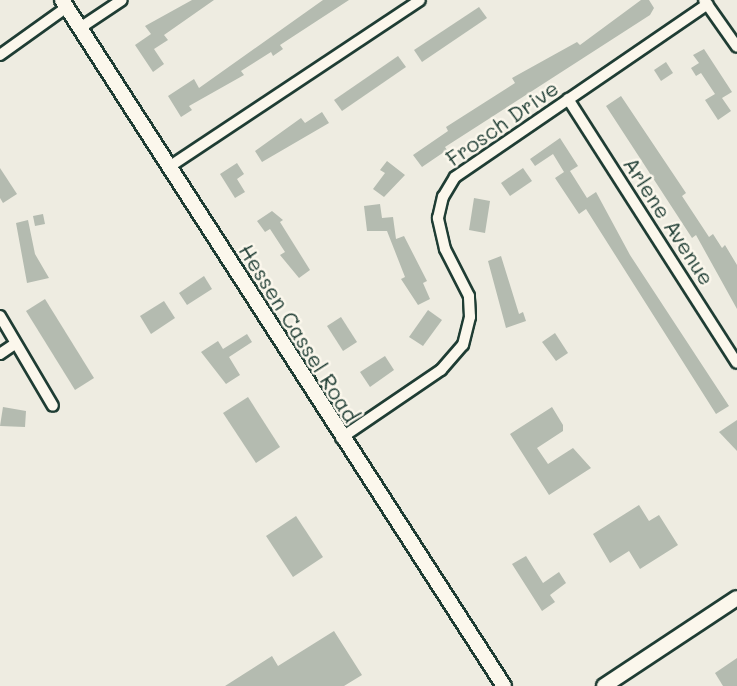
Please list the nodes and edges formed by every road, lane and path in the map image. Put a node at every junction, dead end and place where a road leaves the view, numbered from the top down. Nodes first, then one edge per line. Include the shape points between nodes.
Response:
1 (122, 0) edge
2 (420, 0) edge
3 (706, 2) edge
4 (64, 4) edge
5 (80, 28) junction
6 (737, 47) edge
7 (0, 55) edge
8 (568, 99) junction
9 (169, 167) junction
10 (0, 316) edge
11 (15, 344) junction
12 (0, 354) edge
13 (737, 363) edge
14 (54, 406) dead end
15 (341, 438) junction
16 (737, 598) edge
17 (504, 686) edge
18 (604, 686) edge

1 - 5 street
2 - 9 street
3 - 6 street
3 - 8 street, Frosch Drive
4 - 5 main road, Hessen Cassel Road
4 - 7 street
5 - 9 main road, Hessen Cassel Road
8 - 13 street, Arlene Avenue
8 - 15 street, Frosch Drive via 472,163 448,187 440,208 439,230 469,296 470,317 463,345 440,370
9 - 15 main road, Hessen Cassel Road
10 - 11 street
11 - 12 street
11 - 14 street
15 - 17 main road, Hessen Cassel Road
16 - 18 main road

